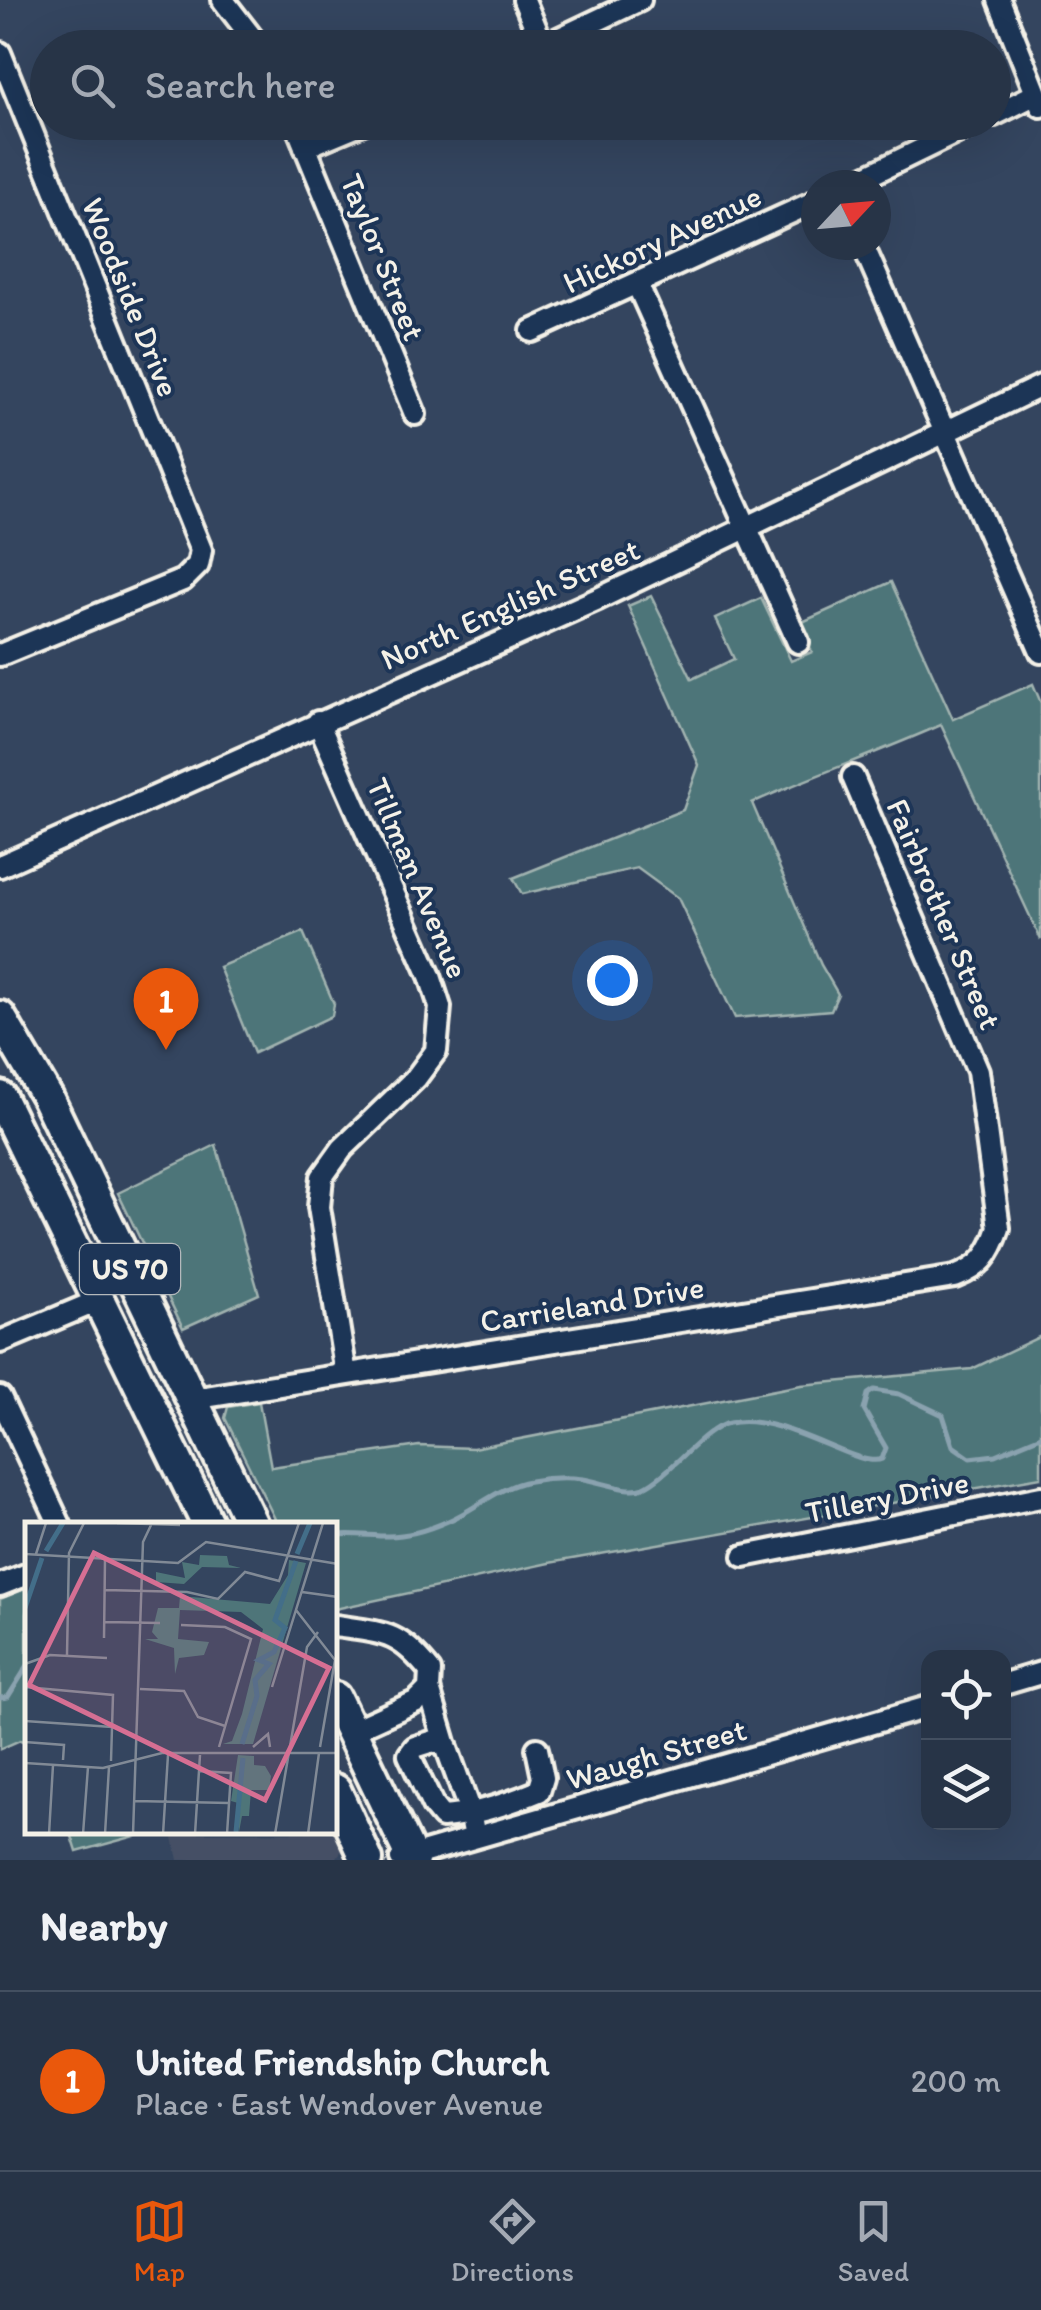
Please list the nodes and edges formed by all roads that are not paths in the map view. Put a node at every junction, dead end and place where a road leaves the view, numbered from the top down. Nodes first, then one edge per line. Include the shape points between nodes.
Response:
1 (224, 0) edge
2 (524, 0) edge
3 (640, 0) edge
4 (1000, 0) edge
5 (246, 30) edge
6 (535, 30) edge
7 (577, 30) edge
8 (0, 54) edge
9 (1039, 100) edge
10 (1011, 109) edge
11 (30, 128) edge
12 (35, 140) edge
13 (303, 140) edge
14 (323, 140) edge
15 (941, 140) edge
16 (306, 147) junction
17 (880, 170) edge
18 (801, 208) edge
19 (869, 260) edge
20 (637, 284) junction
21 (532, 331) dead end
22 (1041, 386) edge
23 (415, 414) dead end
24 (946, 431) junction
25 (747, 527) junction
26 (798, 642) dead end
27 (1041, 652) edge
28 (0, 655) edge
29 (318, 722) junction
30 (853, 777) dead end
31 (0, 866) edge
32 (0, 1017) edge
33 (0, 1097) edge
34 (992, 1251) joint
35 (100, 1300) junction
36 (0, 1342) edge
37 (346, 1374) junction
38 (0, 1397) edge
39 (193, 1400) junction
40 (1041, 1497) edge
41 (59, 1522) edge
42 (207, 1522) edge
43 (251, 1522) edge
44 (744, 1556) dead end
45 (25, 1575) edge
46 (0, 1585) edge
47 (338, 1626) edge
48 (1041, 1672) edge
49 (1011, 1682) edge
50 (429, 1688) junction
51 (338, 1704) edge
52 (921, 1708) edge
53 (351, 1731) junction
54 (446, 1746) junction
55 (537, 1749) dead end
56 (338, 1797) edge
57 (470, 1812) junction
58 (475, 1837) junction
59 (408, 1859) edge
60 (367, 1860) edge

1 - 5 street
2 - 6 street
3 - 7 street
4 - 9 street
8 - 11 street, Woodside Drive
9 - 10 street
12 - 28 street, Woodside Drive via 201,550 198,565 183,580
13 - 16 street, Taylor Street
14 - 16 street
15 - 17 street
16 - 23 street, Taylor Street
18 - 20 street, Hickory Avenue
19 - 24 street
20 - 21 street, Hickory Avenue
20 - 25 street
22 - 24 street, North English Street
24 - 25 street, North English Street
24 - 27 street
25 - 26 street
25 - 29 street, North English Street
29 - 31 street, North English Street
29 - 37 street, Tillman Avenue via 440,1007 436,1051 322,1177 319,1206
30 - 34 street, Fairbrother Street via 978,1071 1000,1228
32 - 39 highway, US 70 via 47,1097
33 - 35 highway, US 70
34 - 37 street, Carrieland Drive via 977,1269 955,1277
35 - 36 street
35 - 42 highway, US 70
37 - 39 street, Carrieland Drive
38 - 41 street
39 - 43 highway, US 70
40 - 44 street, Tillery Drive
45 - 46 street
47 - 50 street via 389,1635 410,1646 430,1671
48 - 49 street
50 - 53 street via 417,1701
50 - 54 street
51 - 53 highway
52 - 58 street, Waugh Street
53 - 59 highway
54 - 57 street
54 - 57 street via 434,1741 409,1755 442,1817
55 - 57 street via 539,1791
56 - 60 highway
57 - 58 street
58 - 59 street, Waugh Street

